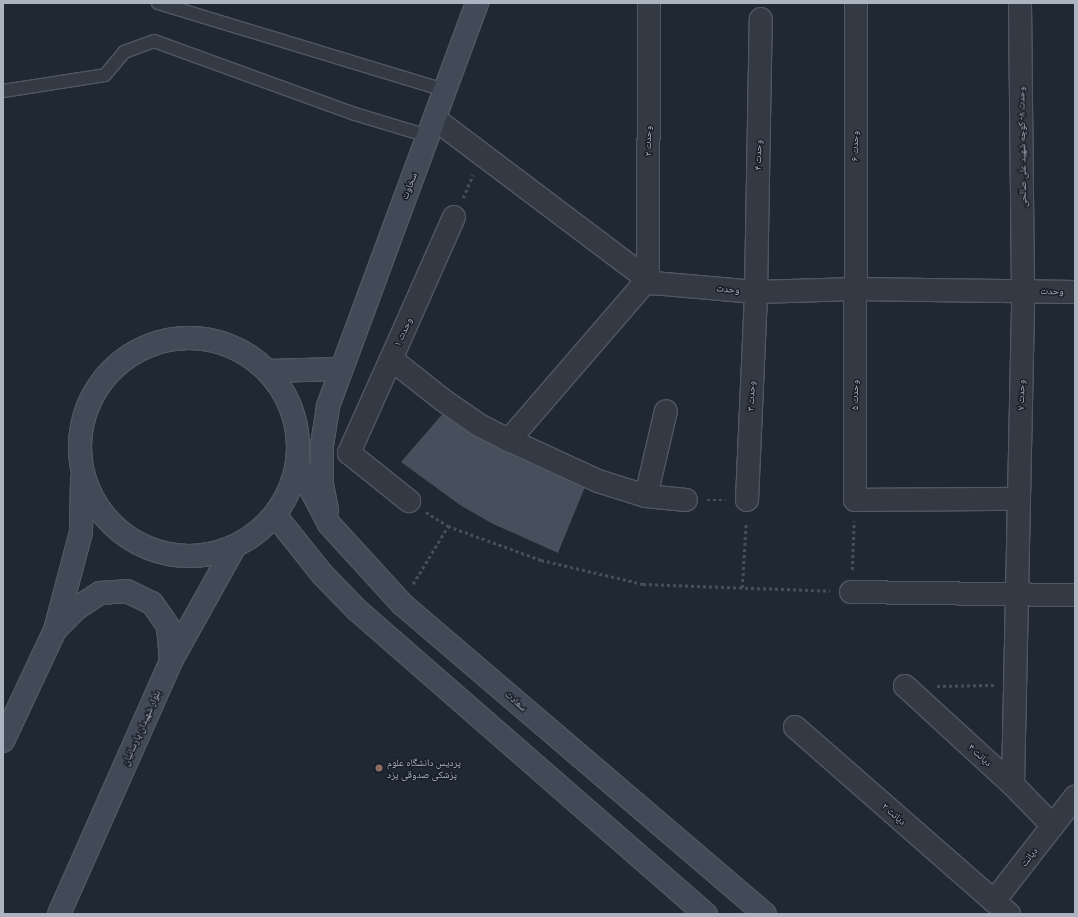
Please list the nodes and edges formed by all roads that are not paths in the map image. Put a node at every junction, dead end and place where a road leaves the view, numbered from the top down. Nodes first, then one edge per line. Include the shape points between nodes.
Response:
1 (158, 3) edge
2 (477, 3) edge
3 (649, 3) edge
4 (856, 3) edge
5 (1020, 3) edge
6 (761, 19) dead end
7 (445, 90) junction
8 (3, 91) edge
9 (432, 127) junction
10 (454, 217) road end
11 (648, 279) junction
12 (855, 289) junction
13 (1023, 290) junction
14 (756, 292) junction
15 (1075, 292) edge
16 (391, 359) junction
17 (340, 369) junction
18 (268, 371) junction
19 (666, 411) dead end
20 (298, 437) junction
21 (509, 440) junction
22 (297, 463) junction
23 (82, 472) junction
24 (646, 496) junction
25 (1018, 499) junction
26 (686, 500) road end
27 (747, 500) road end
28 (409, 501) road end
29 (275, 515) junction
30 (330, 524) junction
31 (234, 548) junction
32 (851, 592) road end
33 (1016, 595) junction
34 (1075, 595) edge
35 (55, 630) junction
36 (171, 661) junction
37 (905, 686) road end
38 (795, 727) dead end
39 (3, 741) edge
40 (1013, 785) junction
41 (1075, 797) edge
42 (1053, 826) junction
43 (1001, 907) edge
44 (59, 914) edge
45 (706, 914) edge
46 (765, 914) edge

1 - 7 lane
2 - 7 street, سخاوت
3 - 11 street, وحدت ۲
4 - 12 street, وحدت ۶
5 - 13 street, وحدت ۸- کوچه شهید علی صالحی
6 - 14 street, وحدت ۴
7 - 9 street, سخاوت
8 - 9 lane via 105,76 124,52 154,41 355,114
9 - 11 street, وحدت via 483,155
9 - 17 street, سخاوت
10 - 16 street, وحدت ۱
11 - 14 street, وحدت via 653,283
11 - 21 street
12 - 13 street, وحدت
12 - 14 street, وحدت
12 - 25 street, وحدت ۵ via 855,500
13 - 15 street, وحدت
13 - 25 street, وحدت ۷
14 - 27 street, وحدت ۳
16 - 21 street, وحدت ۱ via 479,425
16 - 28 street via 349,453
17 - 18 street
17 - 20 street
17 - 30 street via 328,406 322,446 322,485
18 - 20 street via 289,402
18 - 23 street via 240,349 206,338 171,338 137,350 109,372 89,402 80,436
19 - 24 street
20 - 22 street
21 - 24 street, وحدت ۱ via 553,463
22 - 29 street via 290,491
22 - 30 street, سعادت
23 - 31 street via 92,498 108,521 128,539 147,548 180,557 208,556
23 - 35 street via 81,532
24 - 26 street, وحدت ۱
25 - 33 street, وحدت ۷
29 - 31 street via 256,534
29 - 45 street via 322,574 357,610
30 - 46 street, سعادت via 402,604
31 - 36 street, بلوار شهیدان پارسائیان
32 - 33 street
33 - 34 street
33 - 40 street, وحدت ۷
35 - 36 street via 77,608 100,593 127,591 152,603 168,626
35 - 39 street
36 - 44 street, بلوار شهیدان پارسائیان
37 - 40 street, دیانت ۴
38 - 43 street, دیانت ۲
40 - 42 street, دیانت ۴
41 - 42 street, دیانت
42 - 43 street, دیانت

